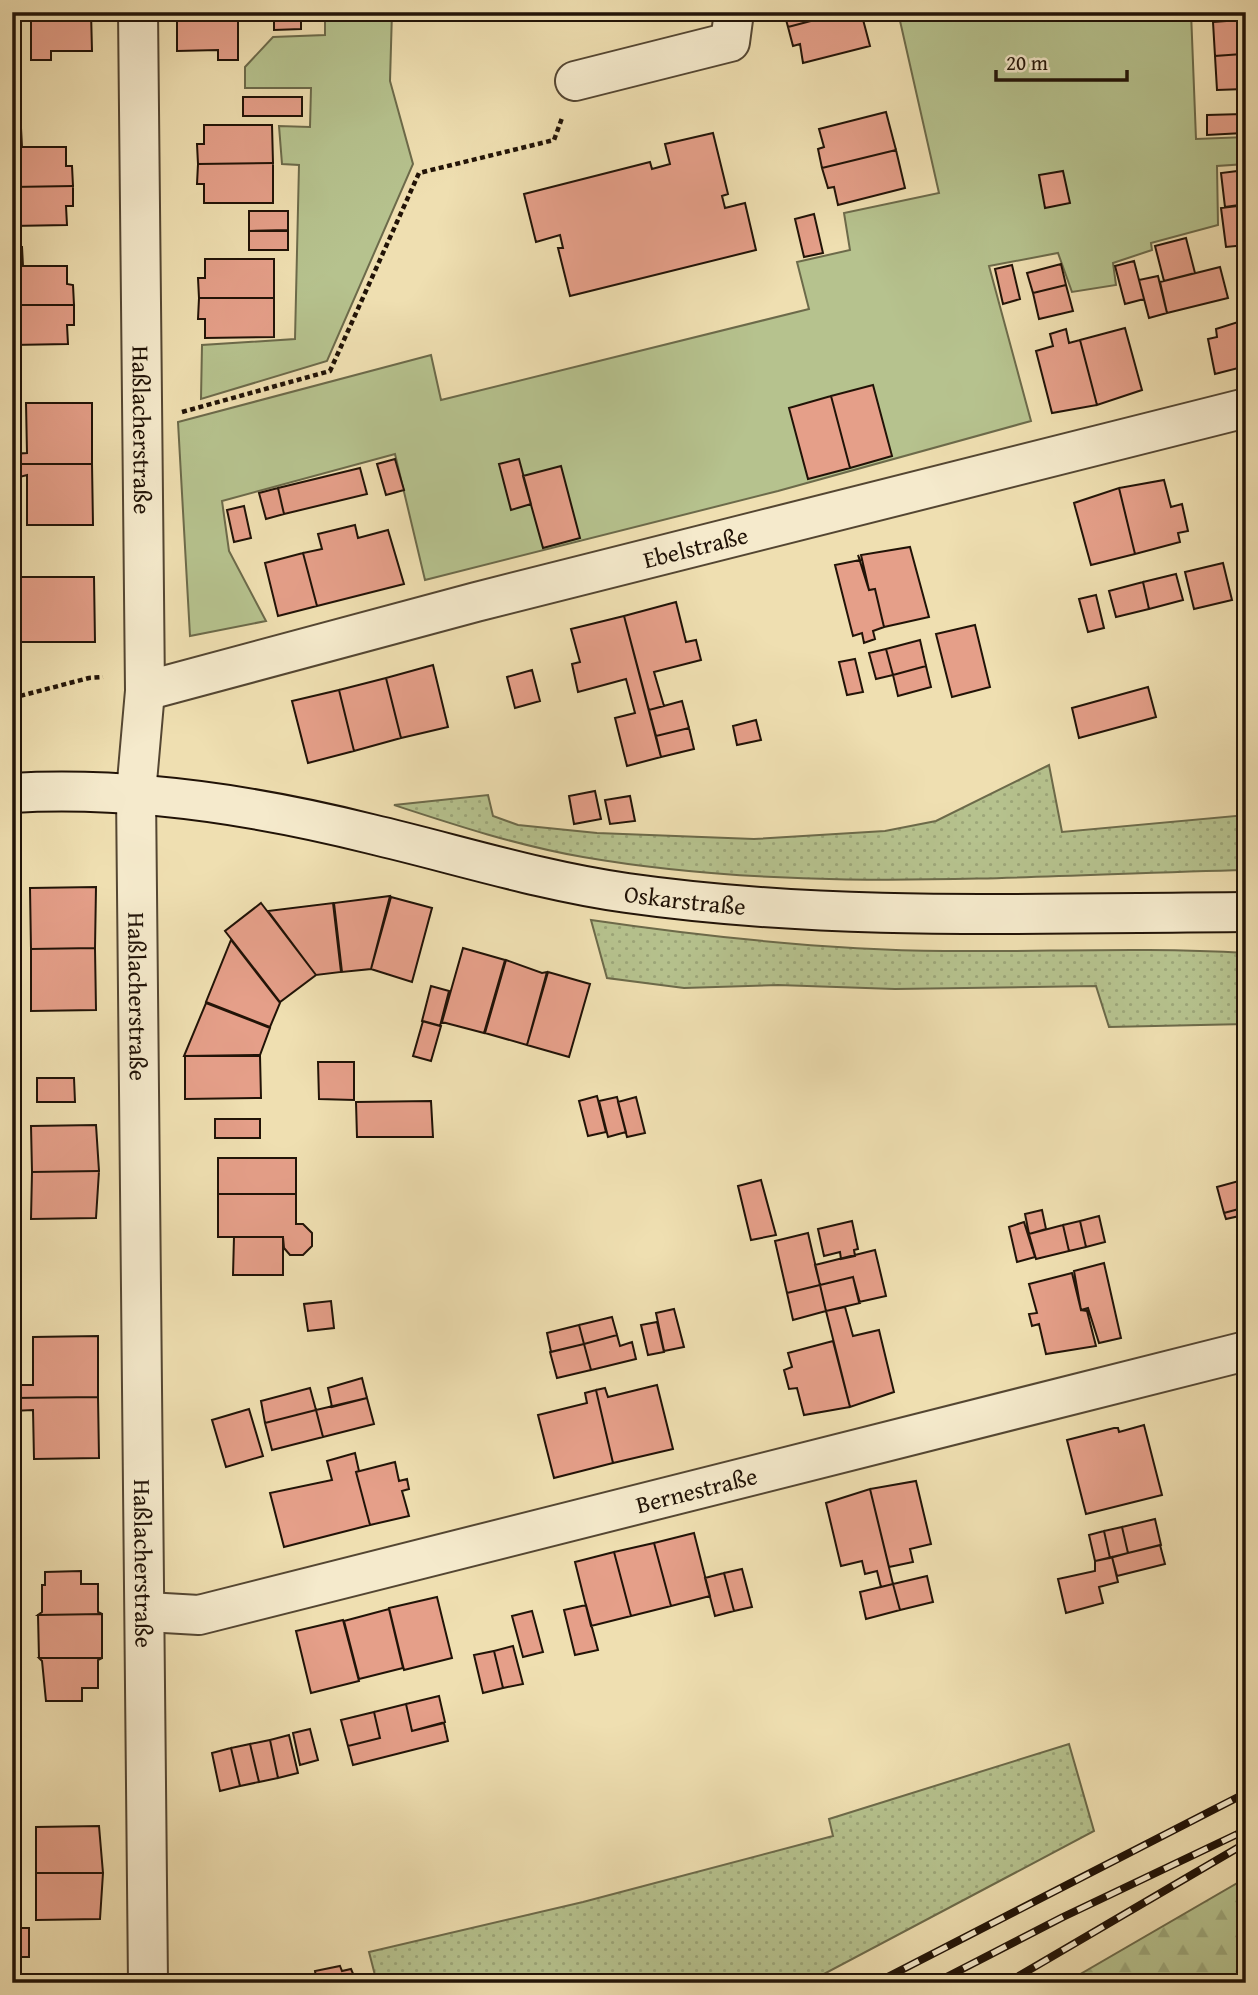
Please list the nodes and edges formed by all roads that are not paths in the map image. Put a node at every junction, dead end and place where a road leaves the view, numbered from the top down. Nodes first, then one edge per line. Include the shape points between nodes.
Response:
1 (138, 12) edge
2 (734, 12) edge
3 (575, 81) road end
4 (1246, 408) edge
5 (145, 683) junction
6 (12, 793) edge
7 (136, 793) junction
8 (1246, 912) edge
9 (1246, 1351) edge
10 (146, 1612) junction
11 (148, 1983) edge

1 - 5 street, Haßlacherstraße
2 - 3 street via 730,42
4 - 5 street, Ebelstraße
5 - 7 street, Haßlacherstraße
6 - 7 street
7 - 8 street, Oskarstraße via 285,815 625,893 791,912
7 - 10 street, Haßlacherstraße
9 - 10 street, Bernestraße via 199,1615
10 - 11 street, Haßlacherstraße

